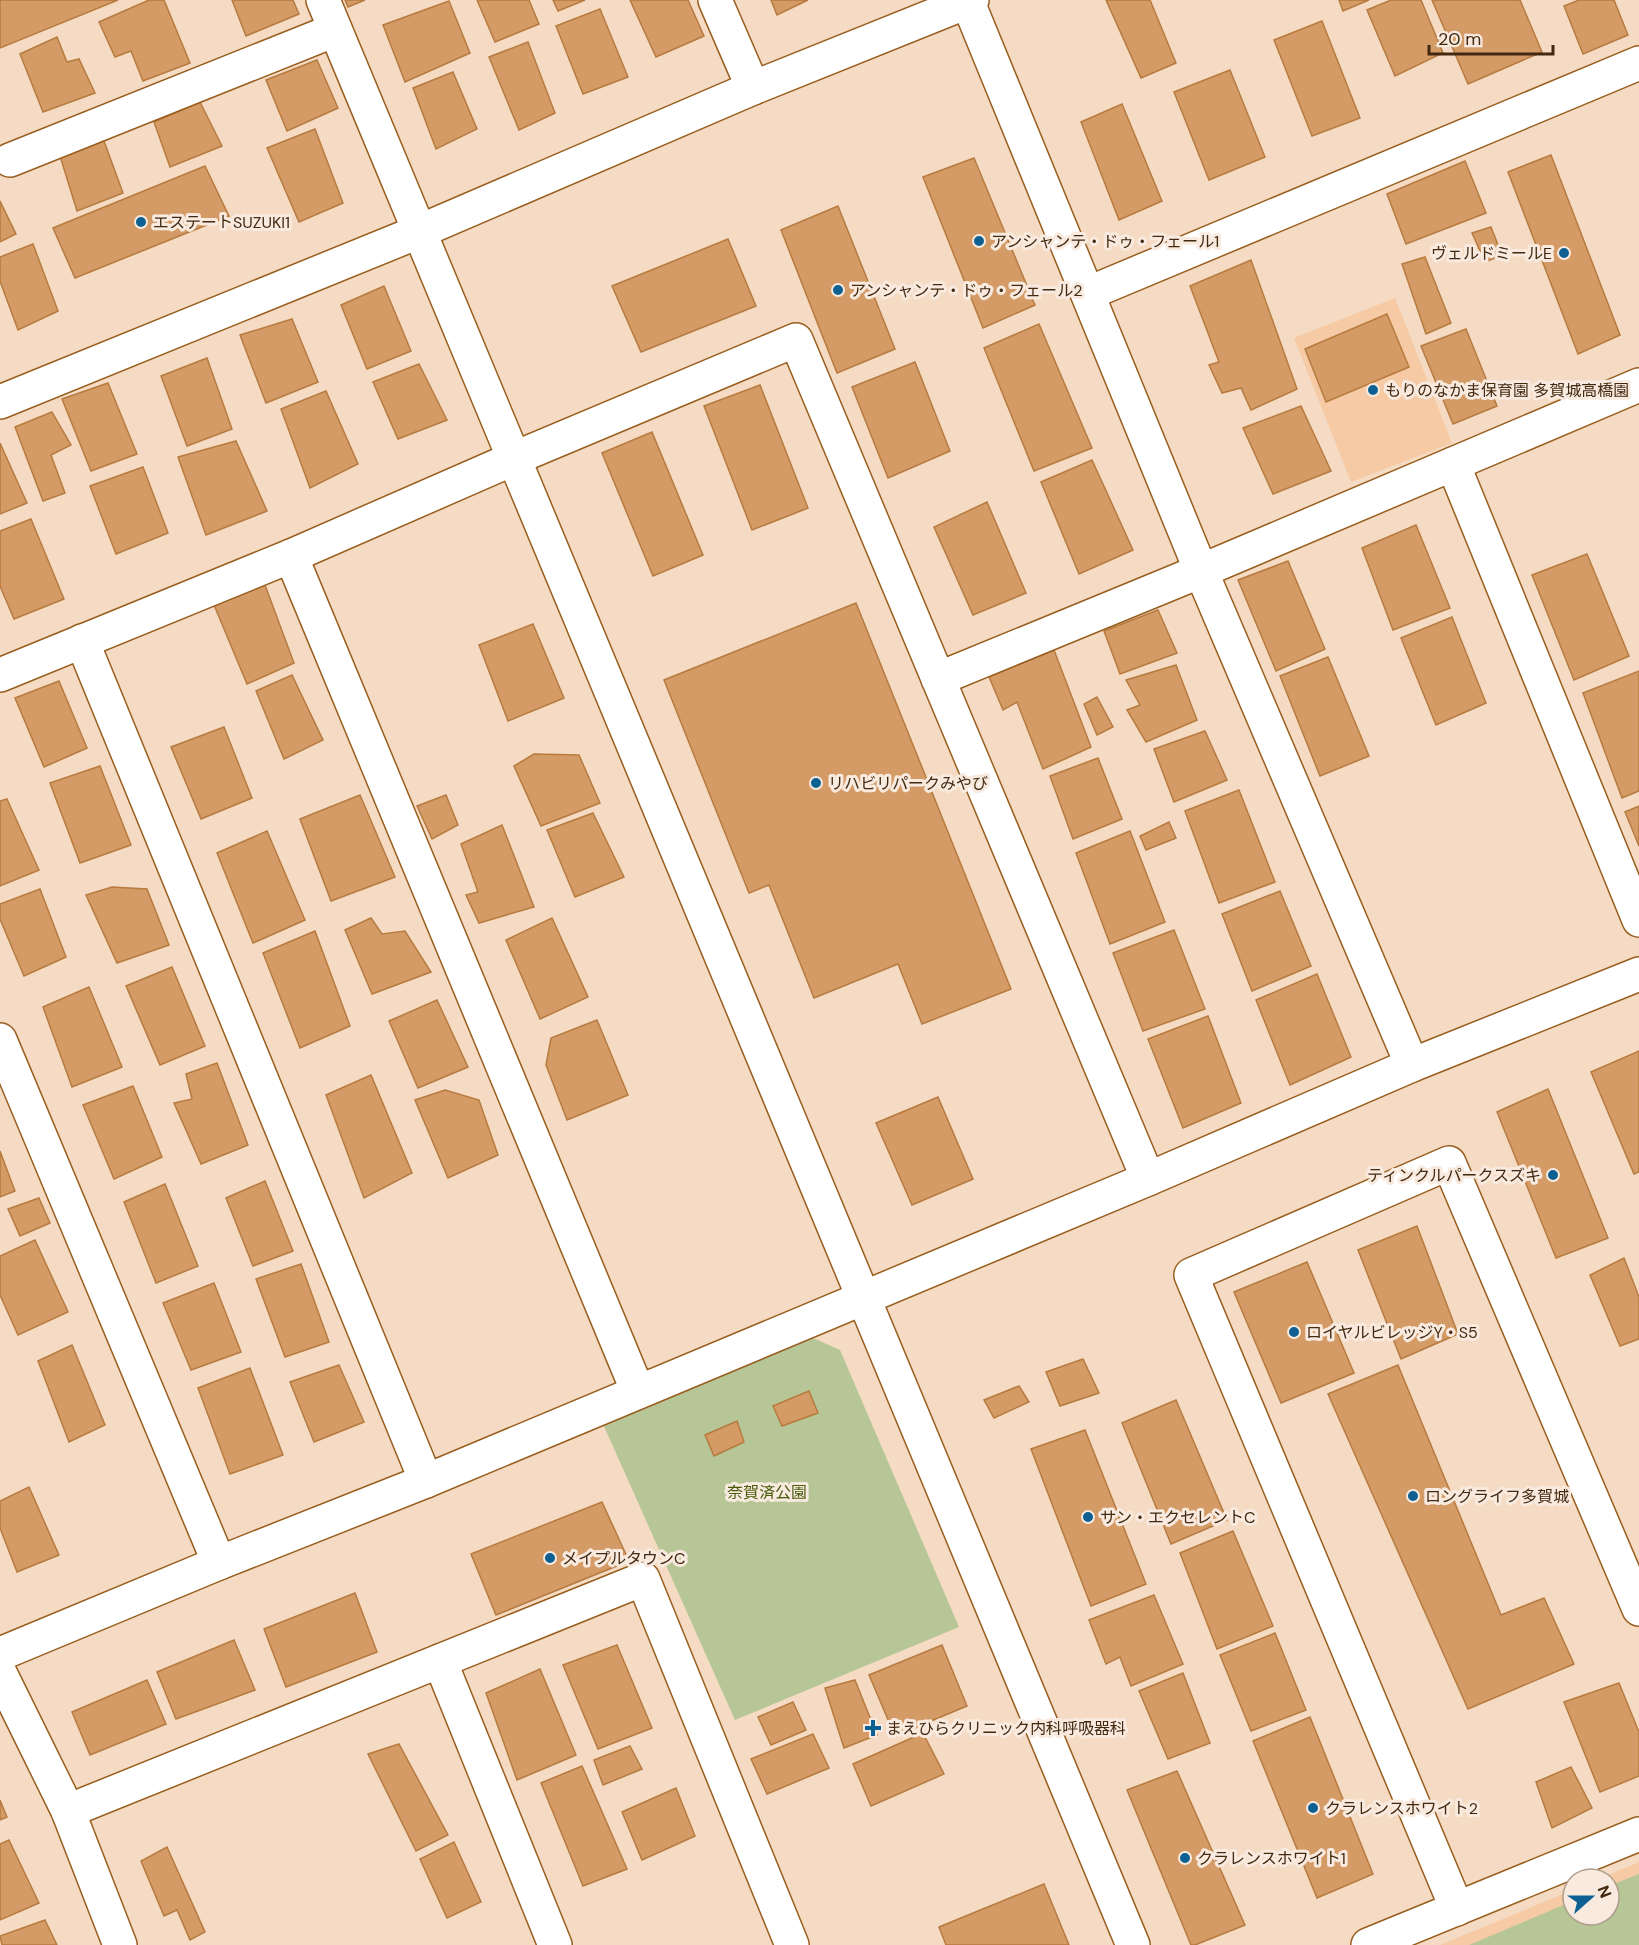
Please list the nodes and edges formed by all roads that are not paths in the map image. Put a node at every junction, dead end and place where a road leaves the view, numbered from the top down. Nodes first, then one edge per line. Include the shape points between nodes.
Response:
1 (323, 0) edge
2 (715, 0) edge
3 (969, 1) edge
4 (335, 30) junction
5 (1639, 63) edge
6 (753, 88) junction
7 (10, 160) dead end
8 (418, 232) junction
9 (1089, 293) junction
10 (1639, 385) edge
11 (0, 402) edge
12 (515, 458) junction
13 (1453, 464) junction
14 (291, 556) junction
15 (1201, 571) junction
16 (82, 641) junction
17 (0, 675) edge
18 (938, 679) junction
19 (1639, 920) edge
20 (1639, 974) edge
21 (0, 1040) edge
22 (1412, 1065) junction
23 (1148, 1179) junction
24 (862, 1297) junction
25 (638, 1392) junction
26 (426, 1481) junction
27 (219, 1563) junction
28 (1639, 1609) edge
29 (0, 1654) edge
30 (440, 1661) junction
31 (0, 1673) edge
32 (68, 1811) junction
33 (1639, 1834) edge
34 (1457, 1909) junction
35 (120, 1945) edge
36 (555, 1945) edge
37 (792, 1945) edge
38 (1133, 1945) edge
39 (1368, 1945) edge

1 - 4 street
2 - 6 street
3 - 6 street
3 - 9 street
4 - 7 street
4 - 8 street
5 - 9 street
6 - 8 street
8 - 11 street
8 - 12 street
9 - 15 street
10 - 13 street
12 - 14 street
12 - 18 street via 796,340
12 - 24 street
13 - 15 street
13 - 19 street
14 - 16 street
14 - 25 street
15 - 18 street
15 - 22 street
16 - 17 street
16 - 26 street
18 - 23 street
20 - 22 street
21 - 27 street
22 - 23 street
23 - 24 street
24 - 25 street
24 - 38 street
25 - 26 street
26 - 27 street
27 - 29 street
28 - 34 street via 1449,1163 1191,1275
30 - 32 street
30 - 36 street
30 - 37 street via 643,1579
31 - 32 street
32 - 35 street
33 - 34 street
34 - 39 street

